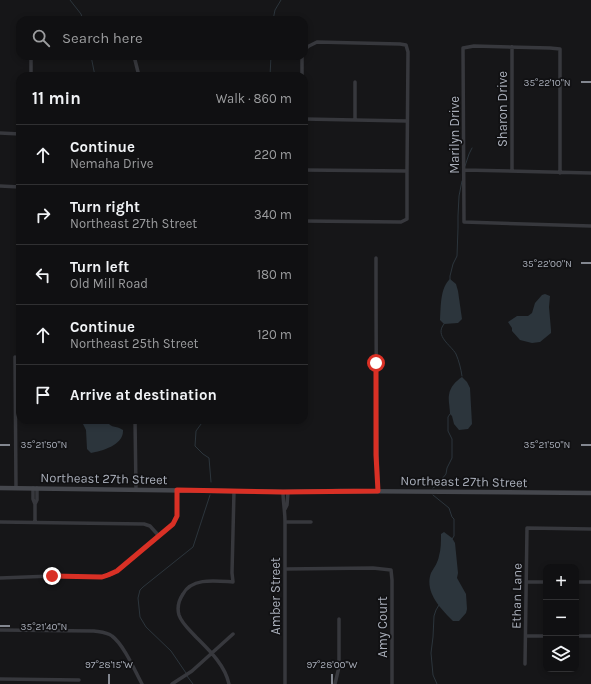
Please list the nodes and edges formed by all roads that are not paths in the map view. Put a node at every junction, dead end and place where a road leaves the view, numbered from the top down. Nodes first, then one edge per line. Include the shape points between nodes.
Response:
1 (308, 47) edge
2 (512, 47) junction
3 (31, 60) edge
4 (135, 60) edge
5 (302, 60) edge
6 (31, 72) edge
7 (138, 72) edge
8 (302, 72) edge
9 (355, 82) dead end
10 (308, 119) edge
11 (355, 120) junction
12 (408, 121) junction
13 (0, 134) edge
14 (16, 134) edge
15 (308, 170) edge
16 (464, 170) junction
17 (407, 171) junction
18 (512, 171) junction
19 (560, 173) junction
20 (591, 173) edge
21 (0, 186) edge
22 (16, 187) edge
23 (308, 220) edge
24 (591, 226) edge
25 (376, 258) dead end
26 (15, 357) dead end
27 (135, 424) edge
28 (0, 488) edge
29 (16, 488) junction
30 (35, 488) junction
31 (136, 490) junction
32 (177, 490) junction
33 (234, 491) junction
34 (378, 491) junction
35 (285, 492) junction
36 (591, 493) edge
37 (0, 522) edge
38 (35, 522) junction
39 (285, 522) junction
40 (311, 522) dead end
41 (591, 529) edge
42 (159, 536) junction
43 (285, 569) junction
44 (0, 578) edge
45 (526, 582) junction
46 (543, 582) edge
47 (579, 582) edge
48 (591, 582) edge
49 (339, 619) dead end
50 (0, 630) edge
51 (233, 634) dead end
52 (526, 636) junction
53 (543, 636) edge
54 (579, 636) edge
55 (591, 636) edge
56 (211, 654) junction
57 (525, 664) dead end
58 (0, 679) edge
59 (79, 680) dead end
60 (142, 684) edge
61 (172, 684) edge
62 (229, 684) edge
63 (285, 684) edge
64 (336, 684) edge
65 (392, 684) edge

1 - 12 street via 317,42 406,45
2 - 16 street, Marilyn Drive via 464,48
2 - 18 street, Sharon Drive
2 - 19 street via 560,50
3 - 6 street
4 - 7 street
5 - 8 street
9 - 11 street
10 - 11 street
11 - 12 street
12 - 17 street
13 - 14 street
15 - 17 street
16 - 18 street
16 - 24 street, Marilyn Drive via 464,222
17 - 23 street via 408,216 404,221
18 - 19 street
19 - 20 street
21 - 22 street
25 - 34 street
26 - 29 street
27 - 31 street
28 - 29 street, Northeast 27th Street
29 - 30 street, Northeast 27th Street
30 - 31 street, Northeast 27th Street
30 - 38 street
31 - 32 street, Northeast 27th Street
32 - 33 street, Northeast 27th Street
32 - 42 street via 176,520
33 - 35 street, Northeast 27th Street
33 - 56 street via 233,582 207,581 193,584 182,595 179,605 179,614 184,624
34 - 35 street, Northeast 27th Street
34 - 36 street, Northeast 27th Street
35 - 39 street, Amber Street
37 - 38 street
38 - 42 street via 144,524 153,528
39 - 40 street
39 - 43 street, Amber Street
41 - 45 street, Ethan Lane via 527,528
42 - 44 street via 120,569 102,577
43 - 63 street, Amber Street
43 - 65 street, Amy Court via 391,570
45 - 46 street
45 - 52 street, Ethan Lane
47 - 48 street
49 - 64 street via 339,667
50 - 60 street via 105,633 119,643
51 - 56 street
52 - 53 street
52 - 57 street, Ethan Lane
54 - 55 street
56 - 61 street
56 - 62 street via 224,670
58 - 59 street

